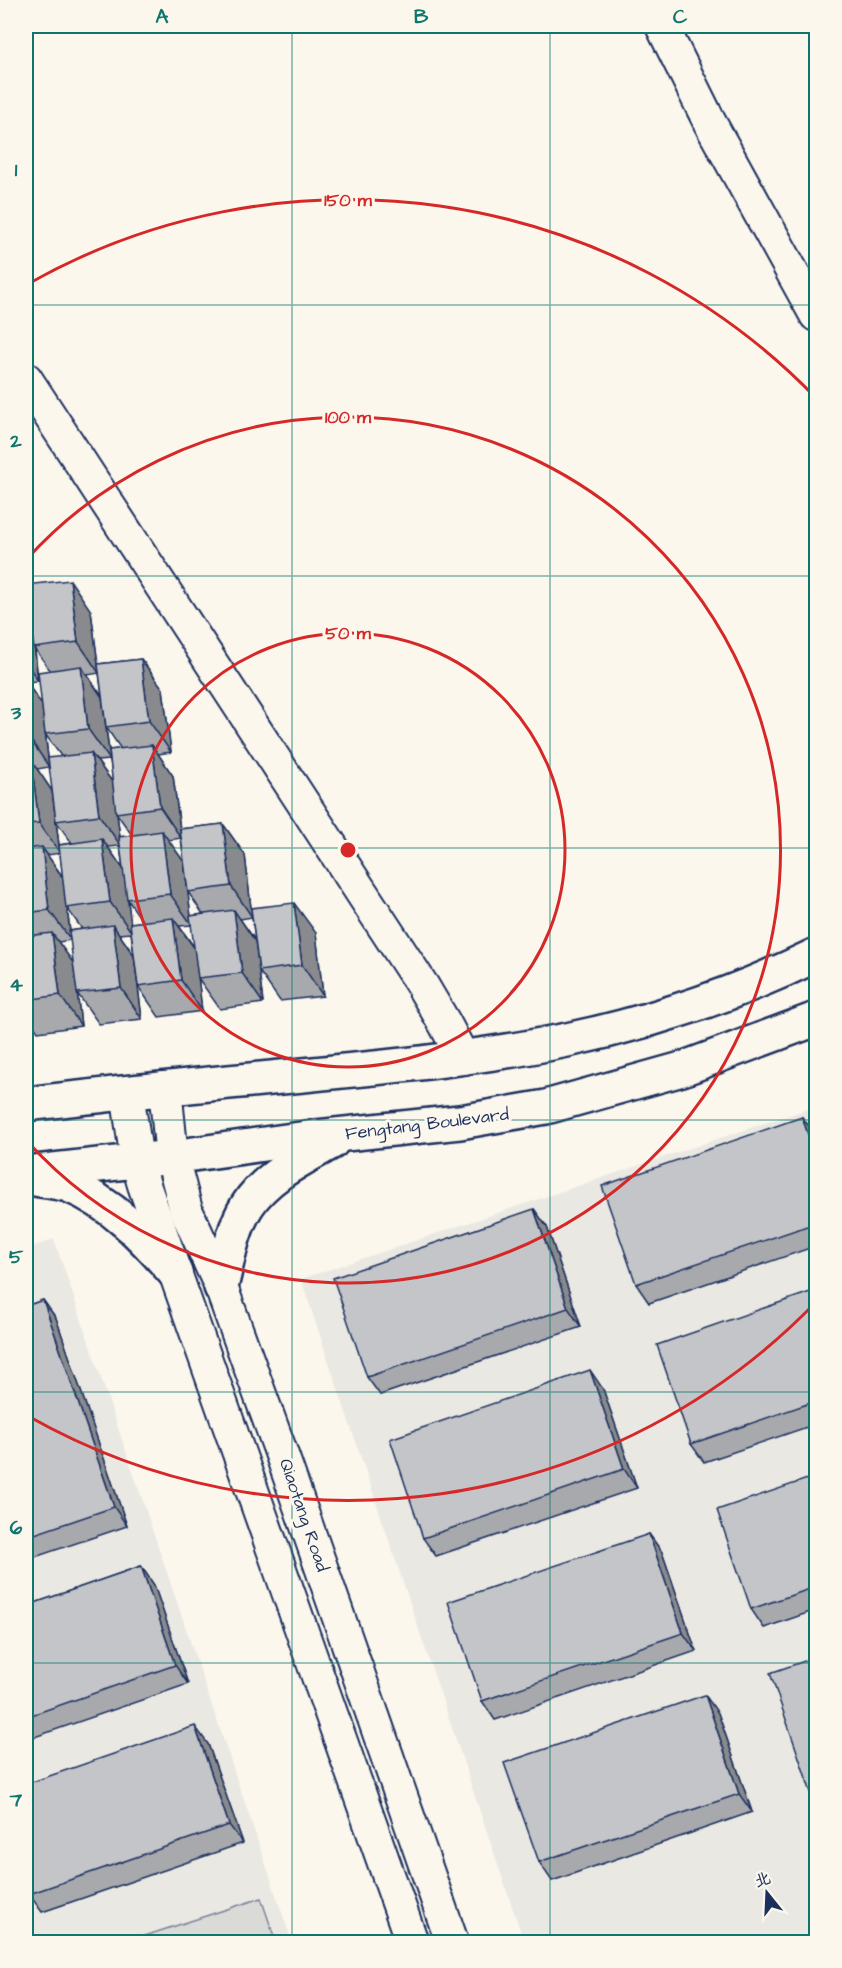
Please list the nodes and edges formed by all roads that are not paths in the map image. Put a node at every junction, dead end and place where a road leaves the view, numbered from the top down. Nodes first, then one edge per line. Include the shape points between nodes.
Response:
1 (662, 26) edge
2 (816, 315) edge
3 (26, 379) edge
4 (816, 956) edge
5 (816, 1019) edge
6 (463, 1058) junction
7 (165, 1088) junction
8 (127, 1092) junction
9 (26, 1104) edge
10 (344, 1135) junction
11 (172, 1157) junction
12 (137, 1161) junction
13 (26, 1175) edge
14 (175, 1273) junction
15 (221, 1287) junction
16 (412, 1942) edge
17 (452, 1942) edge

1 - 2 street via 710,123
3 - 6 street via 415,975
4 - 6 main road via 652,1018 568,1040
5 - 10 main road, Fengtang Boulevard via 682,1069 546,1107 460,1122
6 - 7 main road
7 - 8 main road
7 - 11 street, Qiaotang Road
8 - 9 main road
8 - 12 street
10 - 11 main road, Fengtang Boulevard
10 - 15 main road via 294,1163 247,1205 237,1226
11 - 12 main road, Fengtang Boulevard
11 - 15 street, Qiaotang Road via 186,1210
12 - 13 main road, Fengtang Boulevard
12 - 14 street
13 - 14 main road via 67,1185 101,1202 151,1245
14 - 16 street
15 - 17 street, Qiaotang Road

